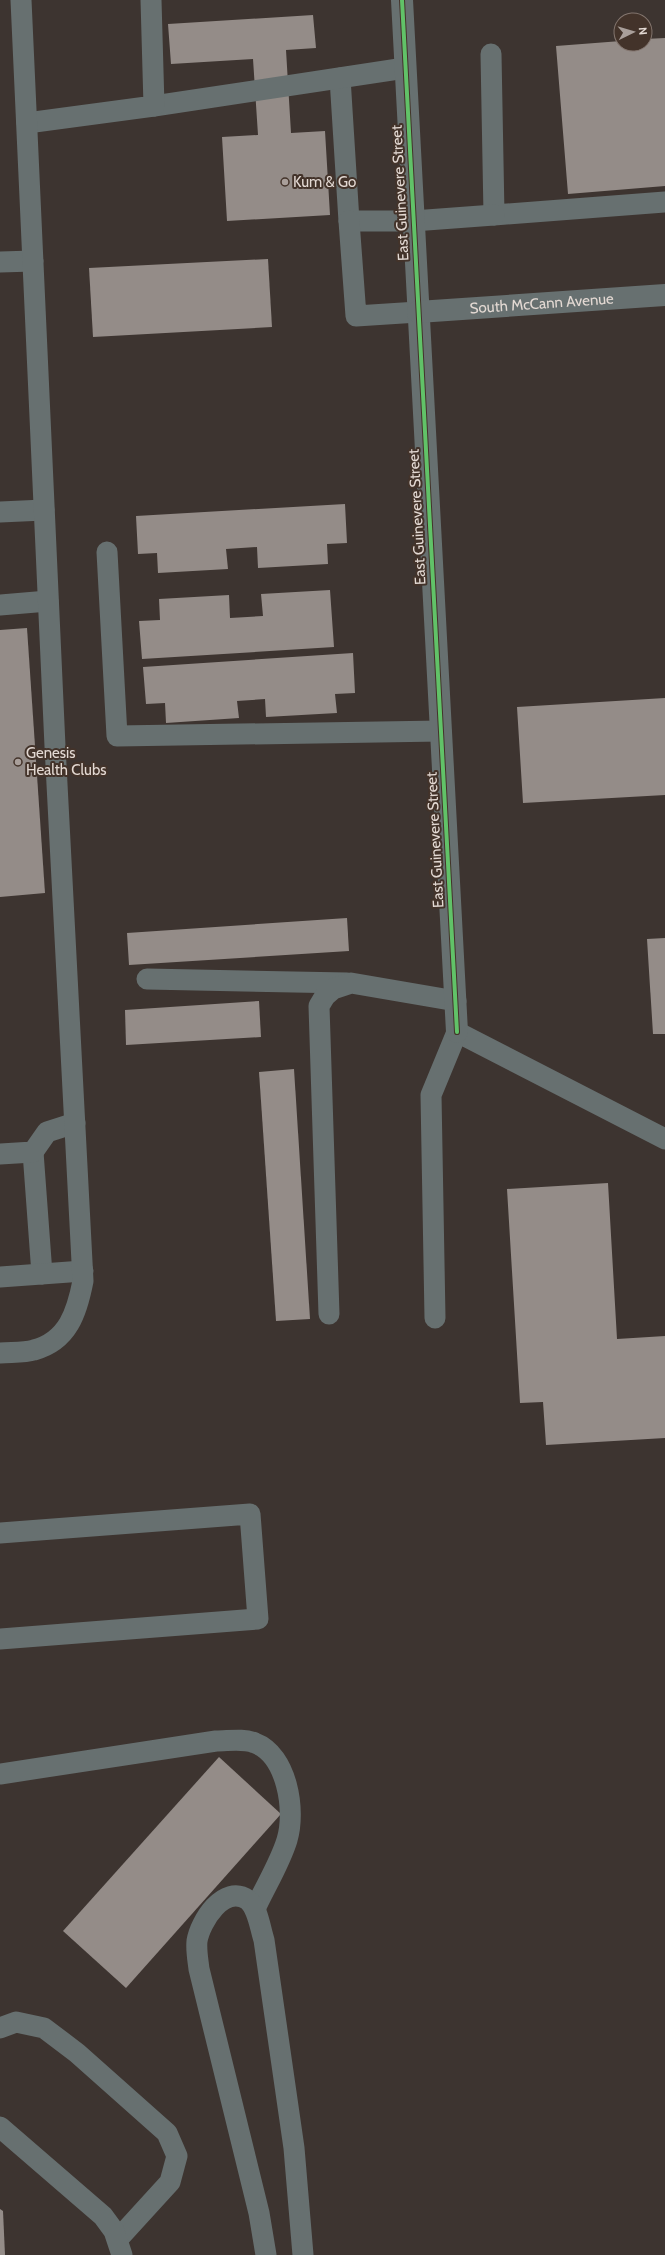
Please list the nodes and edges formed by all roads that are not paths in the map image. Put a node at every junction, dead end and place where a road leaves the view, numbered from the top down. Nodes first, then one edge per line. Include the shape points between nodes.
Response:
1 (21, 0) edge
2 (151, 0) edge
3 (402, 0) edge
4 (491, 54) dead end
5 (405, 68) junction
6 (340, 78) junction
7 (154, 106) junction
8 (27, 123) junction
9 (665, 202) edge
10 (494, 215) junction
11 (349, 221) junction
12 (413, 221) junction
13 (33, 261) junction
14 (0, 262) edge
15 (665, 295) edge
16 (418, 312) junction
17 (44, 510) junction
18 (0, 512) edge
19 (107, 552) dead end
20 (48, 602) junction
21 (0, 606) edge
22 (441, 731) junction
23 (146, 979) dead end
24 (351, 983) junction
25 (456, 1001) junction
26 (457, 1032) junction
27 (75, 1123) junction
28 (665, 1139) edge
29 (33, 1152) junction
30 (0, 1154) edge
31 (83, 1272) junction
32 (42, 1274) junction
33 (0, 1277) edge
34 (328, 1314) dead end
35 (435, 1318) dead end
36 (0, 1352) edge
37 (0, 1533) edge
38 (0, 1639) edge
39 (0, 1774) edge
40 (255, 1909) junction
41 (0, 2028) edge
42 (0, 2127) edge
43 (120, 2247) edge
44 (266, 2255) edge
45 (303, 2255) edge

1 - 8 lane
2 - 7 lane
3 - 5 street, East Guinevere Street
4 - 10 lane
5 - 6 lane
5 - 12 street, East Guinevere Street
6 - 7 lane
6 - 11 lane
7 - 8 lane
8 - 13 lane
9 - 10 lane
10 - 12 lane
11 - 12 lane
11 - 16 lane via 356,316
12 - 16 street, East Guinevere Street
13 - 14 lane
13 - 17 lane
15 - 16 street, South McCann Avenue
16 - 22 street, East Guinevere Street
17 - 18 lane
17 - 20 lane
19 - 22 lane via 117,736
20 - 21 lane
20 - 27 lane
22 - 25 street, East Guinevere Street
23 - 24 lane
24 - 25 lane
24 - 34 lane via 333,989 325,996 320,1006
25 - 26 street, East Guinevere Street
26 - 28 lane
26 - 35 lane via 431,1095
27 - 29 lane via 47,1132
27 - 31 lane
29 - 30 lane
29 - 32 lane
31 - 32 lane
31 - 36 lane via 78,1308 68,1326 54,1342 34,1350
32 - 33 lane
37 - 38 lane via 250,1514 258,1619
39 - 40 lane via 216,1741 244,1740 255,1743 266,1749 281,1767 288,1797 289,1820 287,1840
40 - 44 lane via 249,1900 226,1898 208,1914 197,1940 197,1952 199,1969 260,2213
40 - 45 lane via 264,1940 289,2111
41 - 43 lane via 16,2022 44,2028 167,2133 177,2156 170,2182
42 - 43 lane via 103,2216 114,2230

